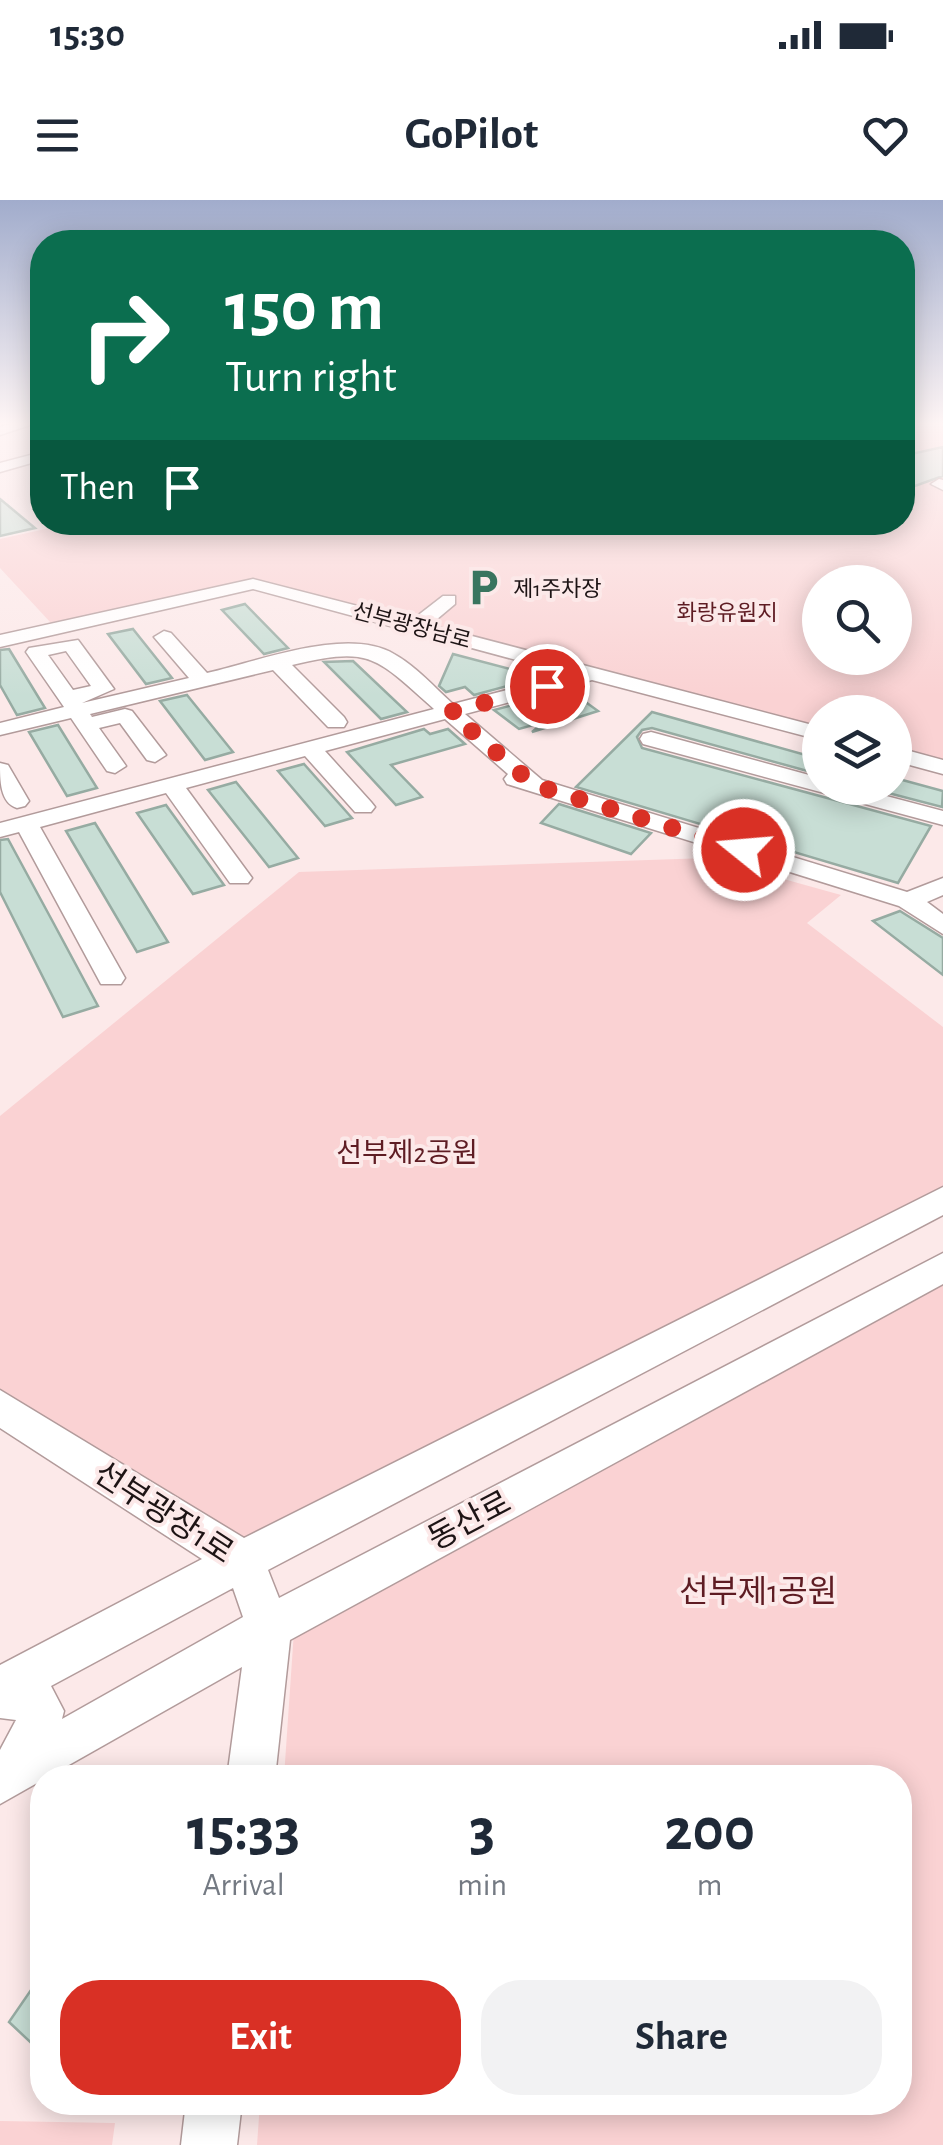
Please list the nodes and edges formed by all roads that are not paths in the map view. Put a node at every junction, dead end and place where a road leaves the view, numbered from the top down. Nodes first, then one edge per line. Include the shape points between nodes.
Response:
1 (449, 600) dead end
2 (417, 626) junction
3 (164, 637) dead end
4 (0, 640) edge
5 (277, 662) junction
6 (594, 674) junction
7 (202, 680) junction
8 (77, 711) junction
9 (450, 712) junction
10 (336, 722) dead end
11 (0, 729) edge
12 (802, 729) edge
13 (651, 739) dead end
14 (310, 748) junction
15 (154, 755) dead end
16 (912, 759) edge
17 (115, 766) dead end
18 (943, 767) edge
19 (0, 770) edge
20 (492, 772) dead end
21 (802, 779) edge
22 (172, 785) junction
23 (534, 785) junction
24 (894, 805) edge
25 (363, 806) dead end
26 (14, 818) edge
27 (943, 818) edge
28 (239, 878) dead end
29 (943, 886) edge
30 (908, 900) junction
31 (943, 926) edge
32 (110, 978) dead end
33 (943, 1200) edge
34 (943, 1267) edge
35 (0, 1407) edge
36 (244, 1562) junction
37 (269, 1626) junction
38 (0, 1693) edge
39 (253, 1765) edge
40 (7, 1776) edge
41 (213, 2115) edge
42 (210, 2145) edge

1 - 2 street
2 - 4 street, 선부광장남로 via 253,584
2 - 6 street, 선부광장남로
3 - 7 street
5 - 7 street
5 - 9 street via 331,650 378,652
5 - 10 street
6 - 9 street
6 - 12 street, 선부광장남로
7 - 8 street
8 - 11 street
8 - 15 street via 124,715
8 - 17 street
9 - 14 street
9 - 23 street
13 - 21 street
14 - 22 street
14 - 25 street
16 - 18 street
19 - 26 street
20 - 23 street
22 - 26 street
22 - 28 street
23 - 30 street
24 - 27 street
26 - 32 street
29 - 30 street
30 - 31 street
33 - 36 street
34 - 37 street, 동산로
35 - 36 street, 선부광장1로
36 - 37 street, 선부광장1로
36 - 38 street
37 - 39 street, 선부광장1로
37 - 40 street, 동산로
38 - 40 street via 34,1700 40,1711 36,1735
41 - 42 street

